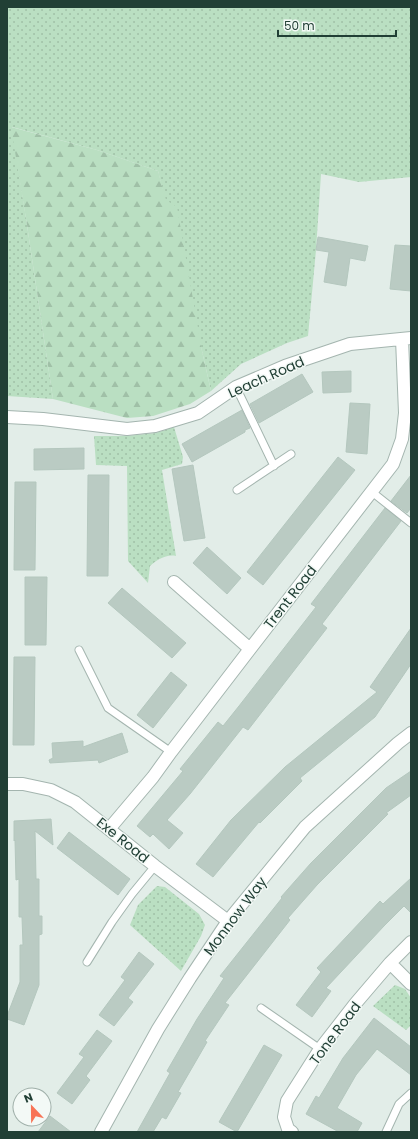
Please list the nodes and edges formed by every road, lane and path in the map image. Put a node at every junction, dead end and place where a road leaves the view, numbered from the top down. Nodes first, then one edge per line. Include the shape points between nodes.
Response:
1 (407, 338) edge
2 (236, 387) junction
3 (7, 417) edge
4 (291, 454) dead end
5 (274, 466) junction
6 (237, 490) dead end
7 (372, 492) junction
8 (411, 523) edge
9 (174, 582) dead end
10 (250, 649) junction
11 (79, 650) dead end
12 (411, 733) edge
13 (171, 752) junction
14 (7, 784) edge
15 (109, 829) junction
16 (155, 866) junction
17 (228, 921) junction
18 (411, 942) edge
19 (87, 962) dead end
20 (390, 963) junction
21 (411, 984) edge
22 (261, 1008) dead end
23 (320, 1050) junction
24 (411, 1093) edge
25 (101, 1132) edge
26 (292, 1132) edge
27 (386, 1132) edge

1 - 2 street, Leach Road via 350,344 285,366
1 - 7 street, Trent Road via 402,439 393,464
2 - 3 street, Leach Road via 198,413 155,426 127,429
2 - 5 lane
4 - 5 lane
5 - 6 lane
7 - 8 lane
7 - 10 street, Trent Road
9 - 10 street
10 - 13 street, Trent Road
11 - 13 lane via 108,708
12 - 17 street, Monnow Way via 305,827
13 - 15 street, Trent Road
14 - 15 street, Exe Road via 23,784 51,790 75,802
15 - 16 street, Exe Road
16 - 17 street, Exe Road
16 - 19 lane via 112,922
17 - 25 street, Monnow Way via 158,1029
18 - 20 street, Tone Road
20 - 21 street
20 - 23 street, Tone Road
22 - 23 lane
23 - 26 street, Tone Road via 287,1101 284,1117 288,1129
24 - 27 lane via 399,1104

